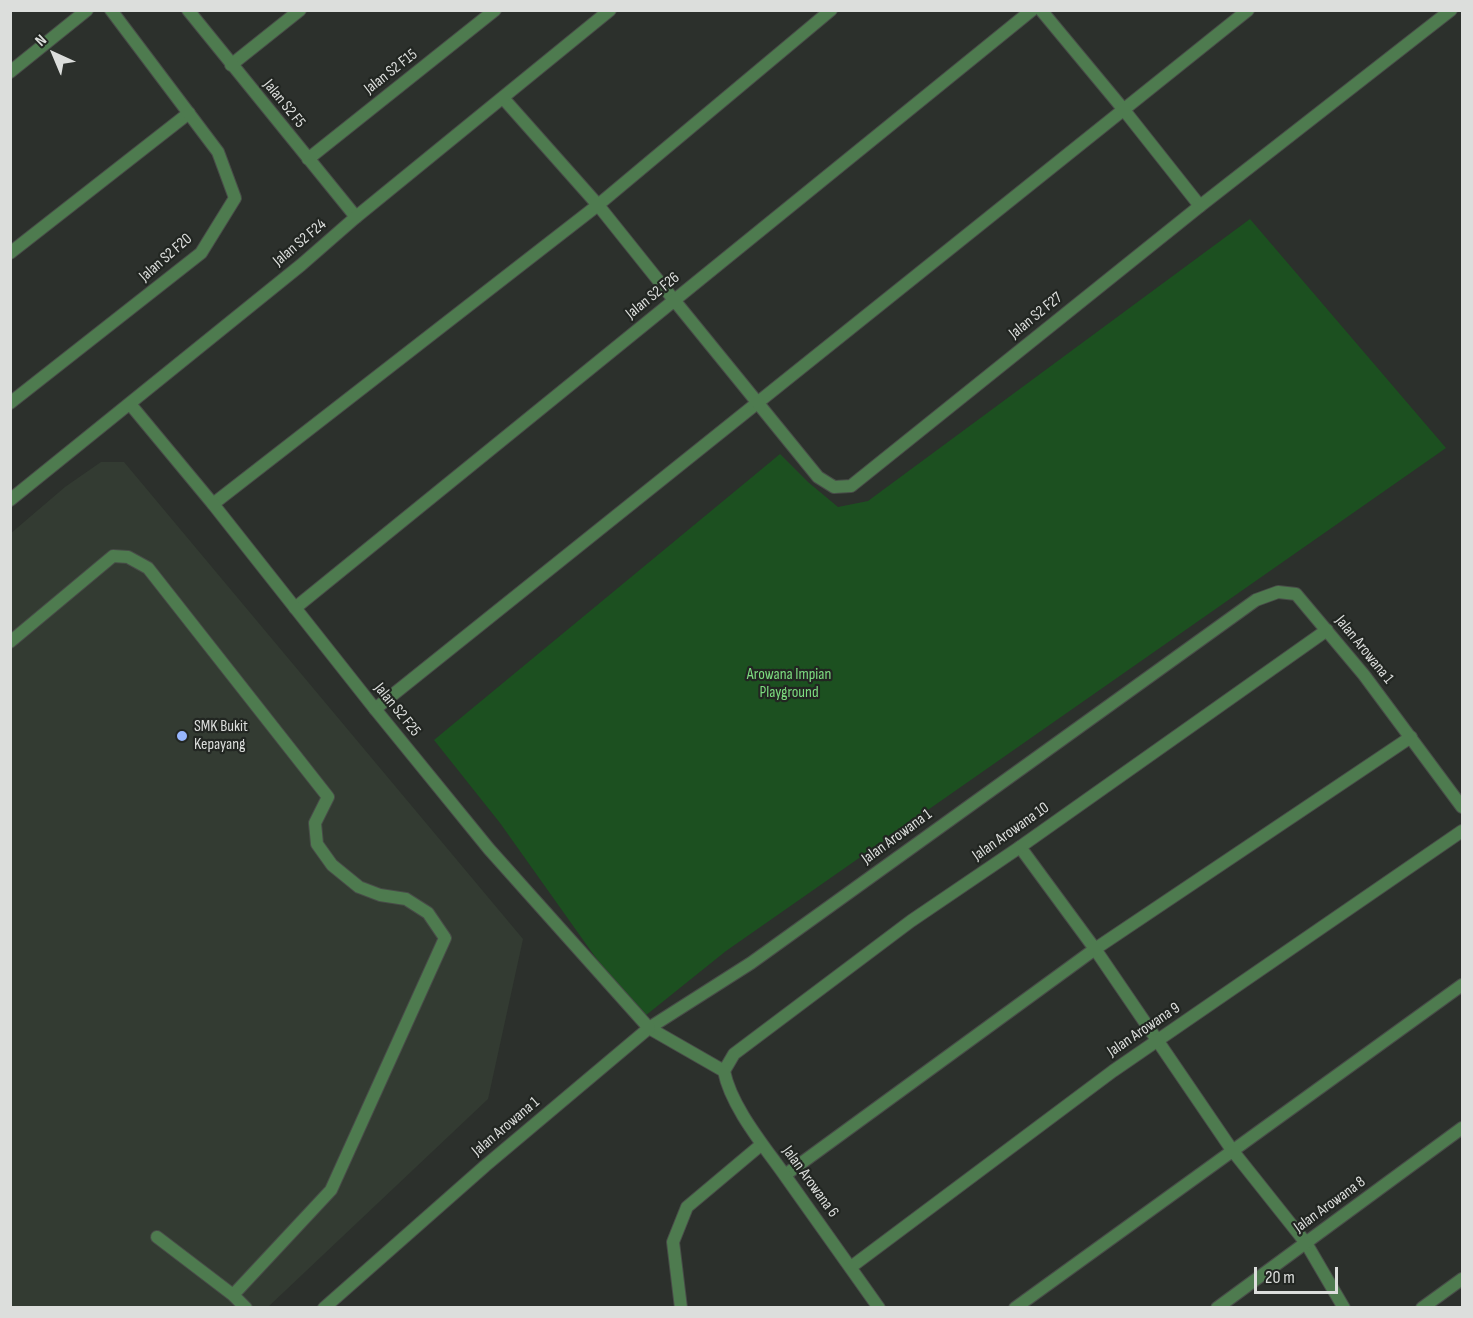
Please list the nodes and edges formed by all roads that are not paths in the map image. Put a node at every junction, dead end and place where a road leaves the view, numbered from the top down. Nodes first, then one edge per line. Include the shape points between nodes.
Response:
1 (87, 10) edge
2 (111, 10) edge
3 (188, 10) edge
4 (300, 10) edge
5 (495, 10) edge
6 (610, 10) edge
7 (831, 10) edge
8 (1032, 10) edge
9 (1041, 10) edge
10 (1248, 10) edge
11 (1451, 10) edge
12 (231, 65) junction
13 (10, 72) edge
14 (503, 98) junction
15 (1124, 110) junction
16 (189, 113) junction
17 (308, 159) junction
18 (598, 205) junction
19 (1200, 206) junction
20 (356, 217) junction
21 (10, 254) edge
22 (674, 300) junction
23 (10, 403) edge
24 (130, 404) junction
25 (758, 404) junction
26 (10, 500) edge
27 (213, 504) junction
28 (295, 608) junction
29 (1328, 630) junction
30 (10, 642) edge
31 (375, 709) junction
32 (1411, 737) junction
33 (1462, 807) edge
34 (1462, 831) edge
35 (1020, 847) junction
36 (1095, 949) junction
37 (1462, 985) edge
38 (649, 1029) junction
39 (1158, 1041) junction
40 (724, 1071) junction
41 (1462, 1128) edge
42 (762, 1144) junction
43 (1232, 1150) junction
44 (785, 1175) junction
45 (157, 1237) dead end
46 (1305, 1243) junction
47 (851, 1268) junction
48 (1462, 1279) edge
49 (233, 1295) junction
50 (246, 1308) edge
51 (324, 1308) edge
52 (681, 1308) edge
53 (879, 1308) edge
54 (1015, 1308) edge
55 (1217, 1308) edge
56 (1344, 1308) edge
57 (1422, 1308) edge

1 - 13 street
2 - 16 street, Jalan S2 F20
3 - 12 street, Jalan S2 F5
4 - 12 street
5 - 17 street, Jalan S2 F15
6 - 14 street, Jalan S2 F24
7 - 18 street
8 - 22 street, Jalan S2 F26
9 - 15 street
10 - 15 street
11 - 19 street, Jalan S2 F27
12 - 17 street, Jalan S2 F5
14 - 18 street, Jalan S2 F27
14 - 20 street, Jalan S2 F24
15 - 19 street
15 - 25 street
16 - 21 street
16 - 23 street, Jalan S2 F20 via 218,152 236,198 201,253
17 - 20 street, Jalan S2 F5
18 - 22 street, Jalan S2 F27
18 - 27 street
19 - 25 street, Jalan S2 F27 via 851,486 834,487 818,477
20 - 24 street, Jalan S2 F24
22 - 25 street, Jalan S2 F27
22 - 28 street, Jalan S2 F26
24 - 26 street, Jalan S2 F24
24 - 27 street, Jalan S2 F25
25 - 31 street
27 - 28 street, Jalan S2 F25
28 - 31 street, Jalan S2 F25
29 - 32 street, Jalan Arowana 1
29 - 35 street, Jalan Arowana 10
29 - 38 street, Jalan Arowana 1 via 1296,594 1278,592 1256,600 751,963
30 - 49 street via 113,556 128,557 148,568 328,797 315,823 317,844 332,866 358,887 406,900 428,913 445,938 331,1190
31 - 38 street, Jalan S2 F25 via 489,849
32 - 33 street, Jalan Arowana 1
32 - 36 street
34 - 39 street, Jalan Arowana 9
35 - 36 street
35 - 40 street, Jalan Arowana 10 via 911,921 734,1054
36 - 39 street
36 - 44 street
37 - 43 street
38 - 40 street, Jalan S2 F25
38 - 51 street, Jalan Arowana 1
39 - 43 street
39 - 47 street, Jalan Arowana 9
40 - 42 street, Jalan Arowana 6 via 737,1104
41 - 46 street, Jalan Arowana 8
42 - 44 street, Jalan Arowana 6
42 - 52 street via 687,1208 673,1242
43 - 46 street
43 - 54 street
44 - 47 street, Jalan Arowana 6
45 - 49 street
46 - 55 street, Jalan Arowana 8
46 - 56 street
47 - 53 street, Jalan Arowana 6
48 - 57 street
49 - 50 street

